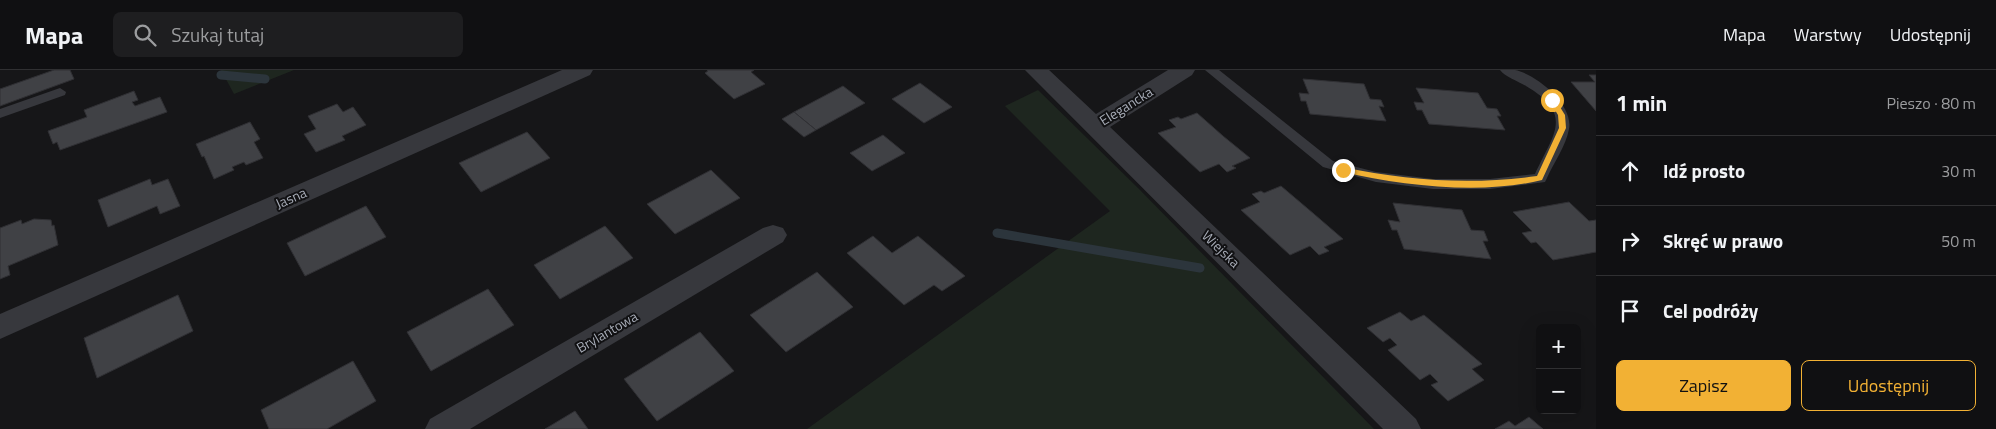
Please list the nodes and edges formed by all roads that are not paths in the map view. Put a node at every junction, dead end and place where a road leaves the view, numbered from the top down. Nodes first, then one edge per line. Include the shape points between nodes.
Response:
1 (582, 70) edge
2 (1036, 70) edge
3 (1184, 70) edge
4 (1211, 70) edge
5 (1506, 70) edge
6 (60, 92) dead end
7 (0, 114) edge
8 (1094, 126) junction
9 (773, 235) dead end
10 (0, 327) edge
11 (441, 429) edge
12 (1405, 429) edge

1 - 10 street, Jasna
2 - 8 street, Wiejska
3 - 8 street, Elegancka
4 - 5 lane via 1328,164 1372,176 1473,185 1540,178 1563,128 1561,115 1552,100 1534,85
6 - 7 lane
8 - 12 street, Wiejska
9 - 11 street, Brylantowa

